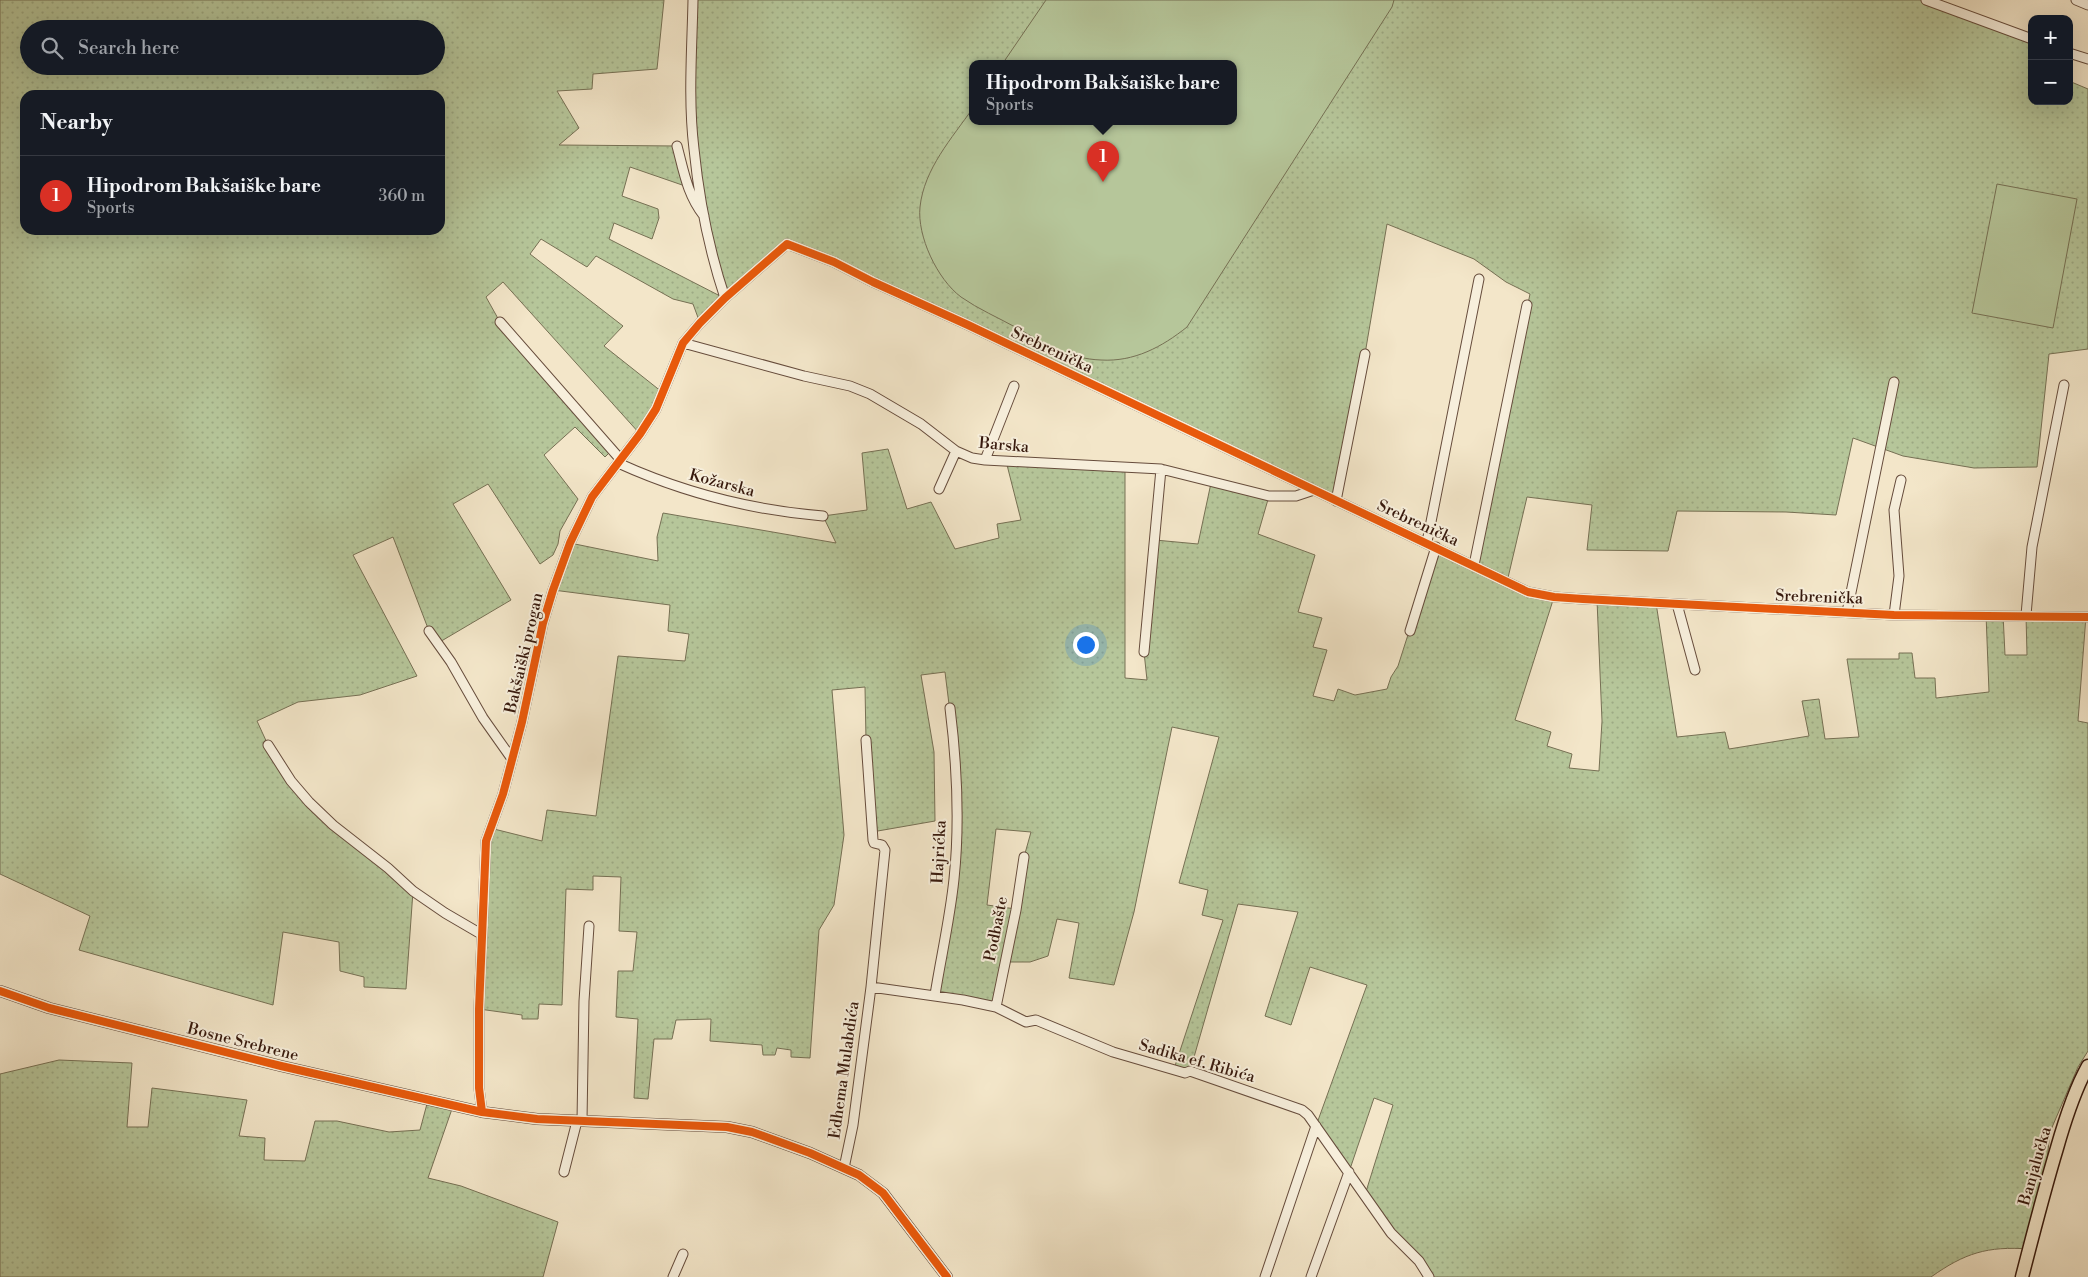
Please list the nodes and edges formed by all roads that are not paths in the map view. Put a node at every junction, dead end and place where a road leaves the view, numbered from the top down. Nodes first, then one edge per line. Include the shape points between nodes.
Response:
1 (693, 0) edge
2 (1926, 0) edge
3 (2076, 0) edge
4 (2088, 5) edge
5 (2028, 38) edge
6 (2073, 54) edge
7 (2088, 59) edge
8 (677, 146) dead end
9 (705, 216) junction
10 (787, 244) joint
11 (1479, 279) dead end
12 (725, 298) junction
13 (1527, 306) dead end
14 (500, 322) dead end
15 (683, 343) junction
16 (1365, 354) dead end
17 (1894, 382) dead end
18 (2064, 385) dead end
19 (1014, 386) dead end
20 (956, 451) junction
21 (985, 460) junction
22 (620, 461) junction
23 (1161, 469) junction
24 (1901, 480) dead end
25 (940, 489) dead end
26 (1314, 490) junction
27 (1336, 501) junction
28 (823, 516) dead end
29 (1427, 542) junction
30 (1436, 547) junction
31 (1474, 565) junction
32 (1677, 604) junction
33 (1847, 612) junction
34 (1894, 615) junction
35 (2026, 615) junction
36 (2088, 615) edge
37 (429, 631) dead end
38 (1410, 631) dead end
39 (1144, 652) dead end
40 (1695, 670) dead end
41 (950, 708) dead end
42 (866, 740) dead end
43 (268, 745) dead end
44 (512, 759) junction
45 (1024, 857) dead end
46 (589, 926) dead end
47 (481, 934) junction
48 (871, 987) junction
49 (882, 988) joint
50 (0, 991) edge
51 (935, 995) junction
52 (996, 1007) junction
53 (2088, 1066) edge
54 (482, 1112) junction
55 (580, 1121) junction
56 (1316, 1126) junction
57 (844, 1168) junction
58 (564, 1172) dead end
59 (1349, 1172) junction
60 (683, 1254) dead end
61 (673, 1277) edge
62 (947, 1277) edge
63 (1265, 1277) edge
64 (1311, 1277) edge
65 (1429, 1277) edge
66 (2022, 1277) edge

1 - 9 street via 691,109
2 - 5 street
3 - 4 street
6 - 7 street
8 - 9 street via 694,203
9 - 12 street via 710,249
10 - 12 street, Bakšaiški progan
10 - 26 street, Srebrenička via 834,262
11 - 29 street
12 - 15 street, Bakšaiški progan
13 - 31 street
14 - 22 street
15 - 20 street, Barska via 850,386 921,424
15 - 22 street, Bakšaiški progan via 656,409
16 - 27 street
17 - 33 street
18 - 35 street via 2032,547
19 - 21 street
20 - 21 street, Barska
20 - 25 street
21 - 23 street, Barska
22 - 28 street, Kožarska via 657,481 746,506
22 - 44 street, Bakšaiški progan via 592,497 570,543 543,624
23 - 26 street, Barska via 1269,496 1296,496
23 - 39 street
24 - 34 street via 1894,510 1899,576
26 - 27 street, Srebrenička
27 - 29 street, Srebrenička
29 - 30 street, Srebrenička
30 - 31 street, Srebrenička
30 - 38 street
31 - 32 street, Srebrenička via 1528,592 1554,597
32 - 33 street, Srebrenička
32 - 40 street
33 - 34 street, Srebrenička
34 - 35 street, Srebrenička
35 - 36 street, Srebrenička
37 - 44 street
41 - 51 street, Hajrićka via 957,769 956,851
42 - 48 street via 873,840 882,844 885,850
43 - 47 street via 308,802 333,825 413,891
44 - 47 street, Bakšaiški progan via 486,841
45 - 52 street, Podbašte
46 - 55 street
47 - 54 street, Bakšaiški progan via 478,1052
48 - 49 street, Edhema Mulabdića
48 - 57 street, Edhema Mulabdića via 853,1125
49 - 51 street, Sadika ef. Ribića
50 - 54 street, Bosne Srebrene via 49,1008
51 - 52 street, Sadika ef. Ribića
52 - 56 street, Sadika ef. Ribića via 1026,1022 1036,1020 1113,1052 1184,1073 1190,1071 1293,1106 1308,1115
53 - 66 main road, Banjalučka via 2066,1118
54 - 55 street, Bosne Srebrene
55 - 57 street, Bosne Srebrene via 727,1127 773,1139
55 - 58 street
56 - 59 street, Sadika ef. Ribića
56 - 63 street
57 - 62 street, Bosne Srebrene via 883,1193
59 - 64 street
59 - 65 street, Sadika ef. Ribića via 1391,1234 1419,1261
60 - 61 street

